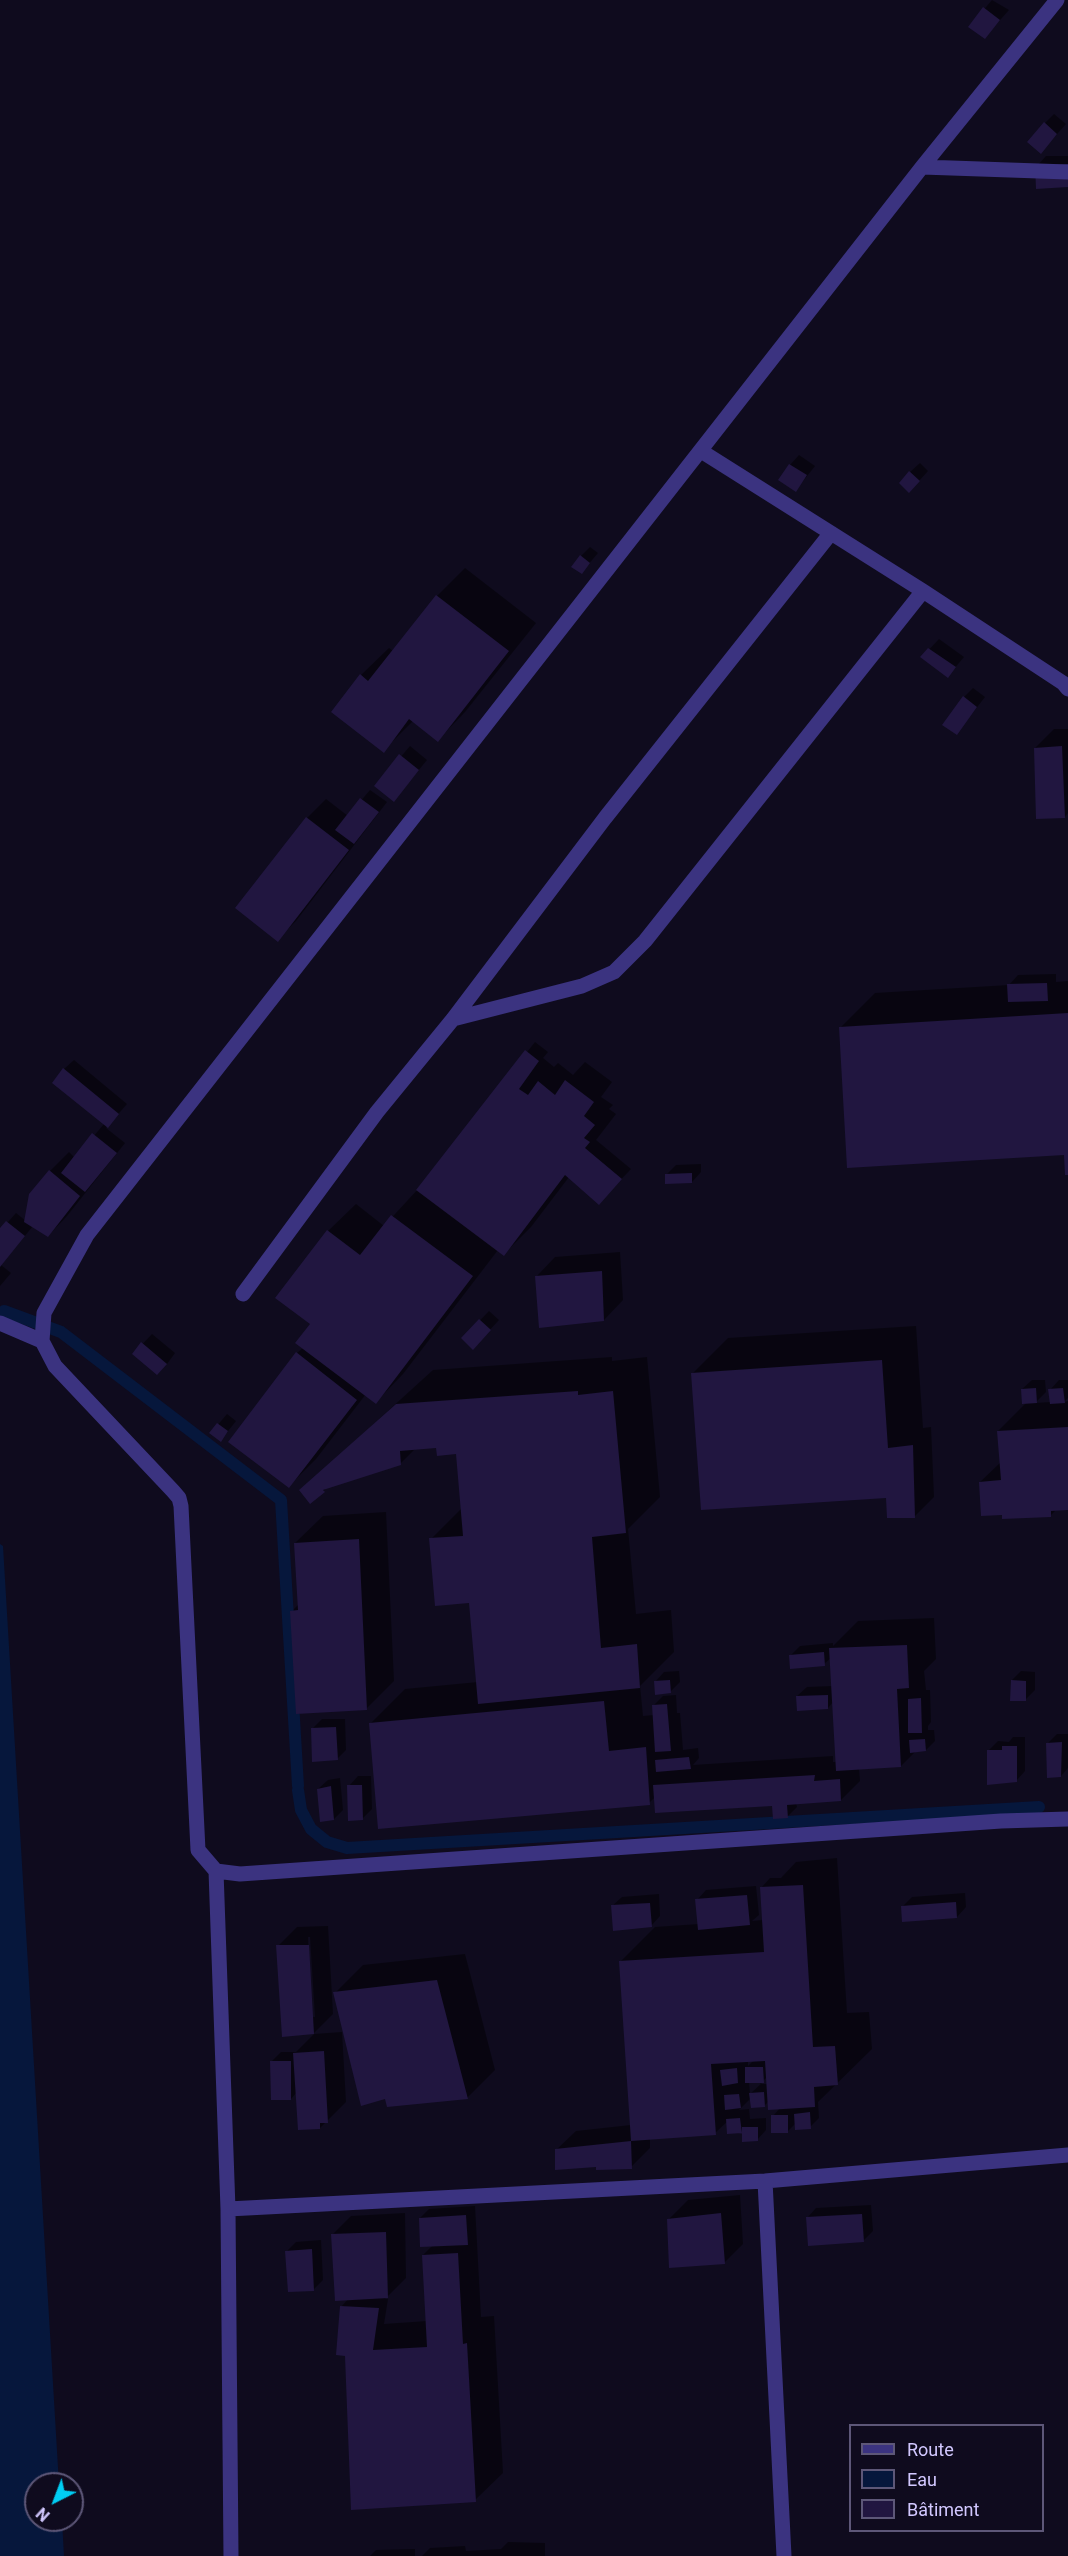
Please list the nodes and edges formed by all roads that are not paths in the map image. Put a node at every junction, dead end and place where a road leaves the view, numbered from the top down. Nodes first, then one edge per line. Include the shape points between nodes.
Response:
1 (1057, 0) edge
2 (922, 167) junction
3 (1068, 172) edge
4 (701, 451) junction
5 (831, 533) junction
6 (923, 591) junction
7 (1068, 689) edge
8 (453, 1019) junction
9 (243, 1294) dead end
10 (0, 1323) edge
11 (42, 1341) junction
12 (1068, 1819) edge
13 (216, 1871) junction
14 (1068, 2155) edge
15 (765, 2181) junction
16 (228, 2209) junction
17 (231, 2556) edge
18 (784, 2556) edge

1 - 2 street
2 - 3 street
2 - 4 street
4 - 5 street
4 - 11 street via 87,1235 44,1313
5 - 6 street
5 - 8 street via 612,809
6 - 7 street
6 - 8 street via 645,941 614,972 582,986
8 - 9 street via 377,1112
10 - 11 street
11 - 13 street via 55,1366 179,1498 198,1850
12 - 13 street via 240,1874
13 - 16 street
14 - 15 street
15 - 16 street
15 - 18 street
16 - 17 street

